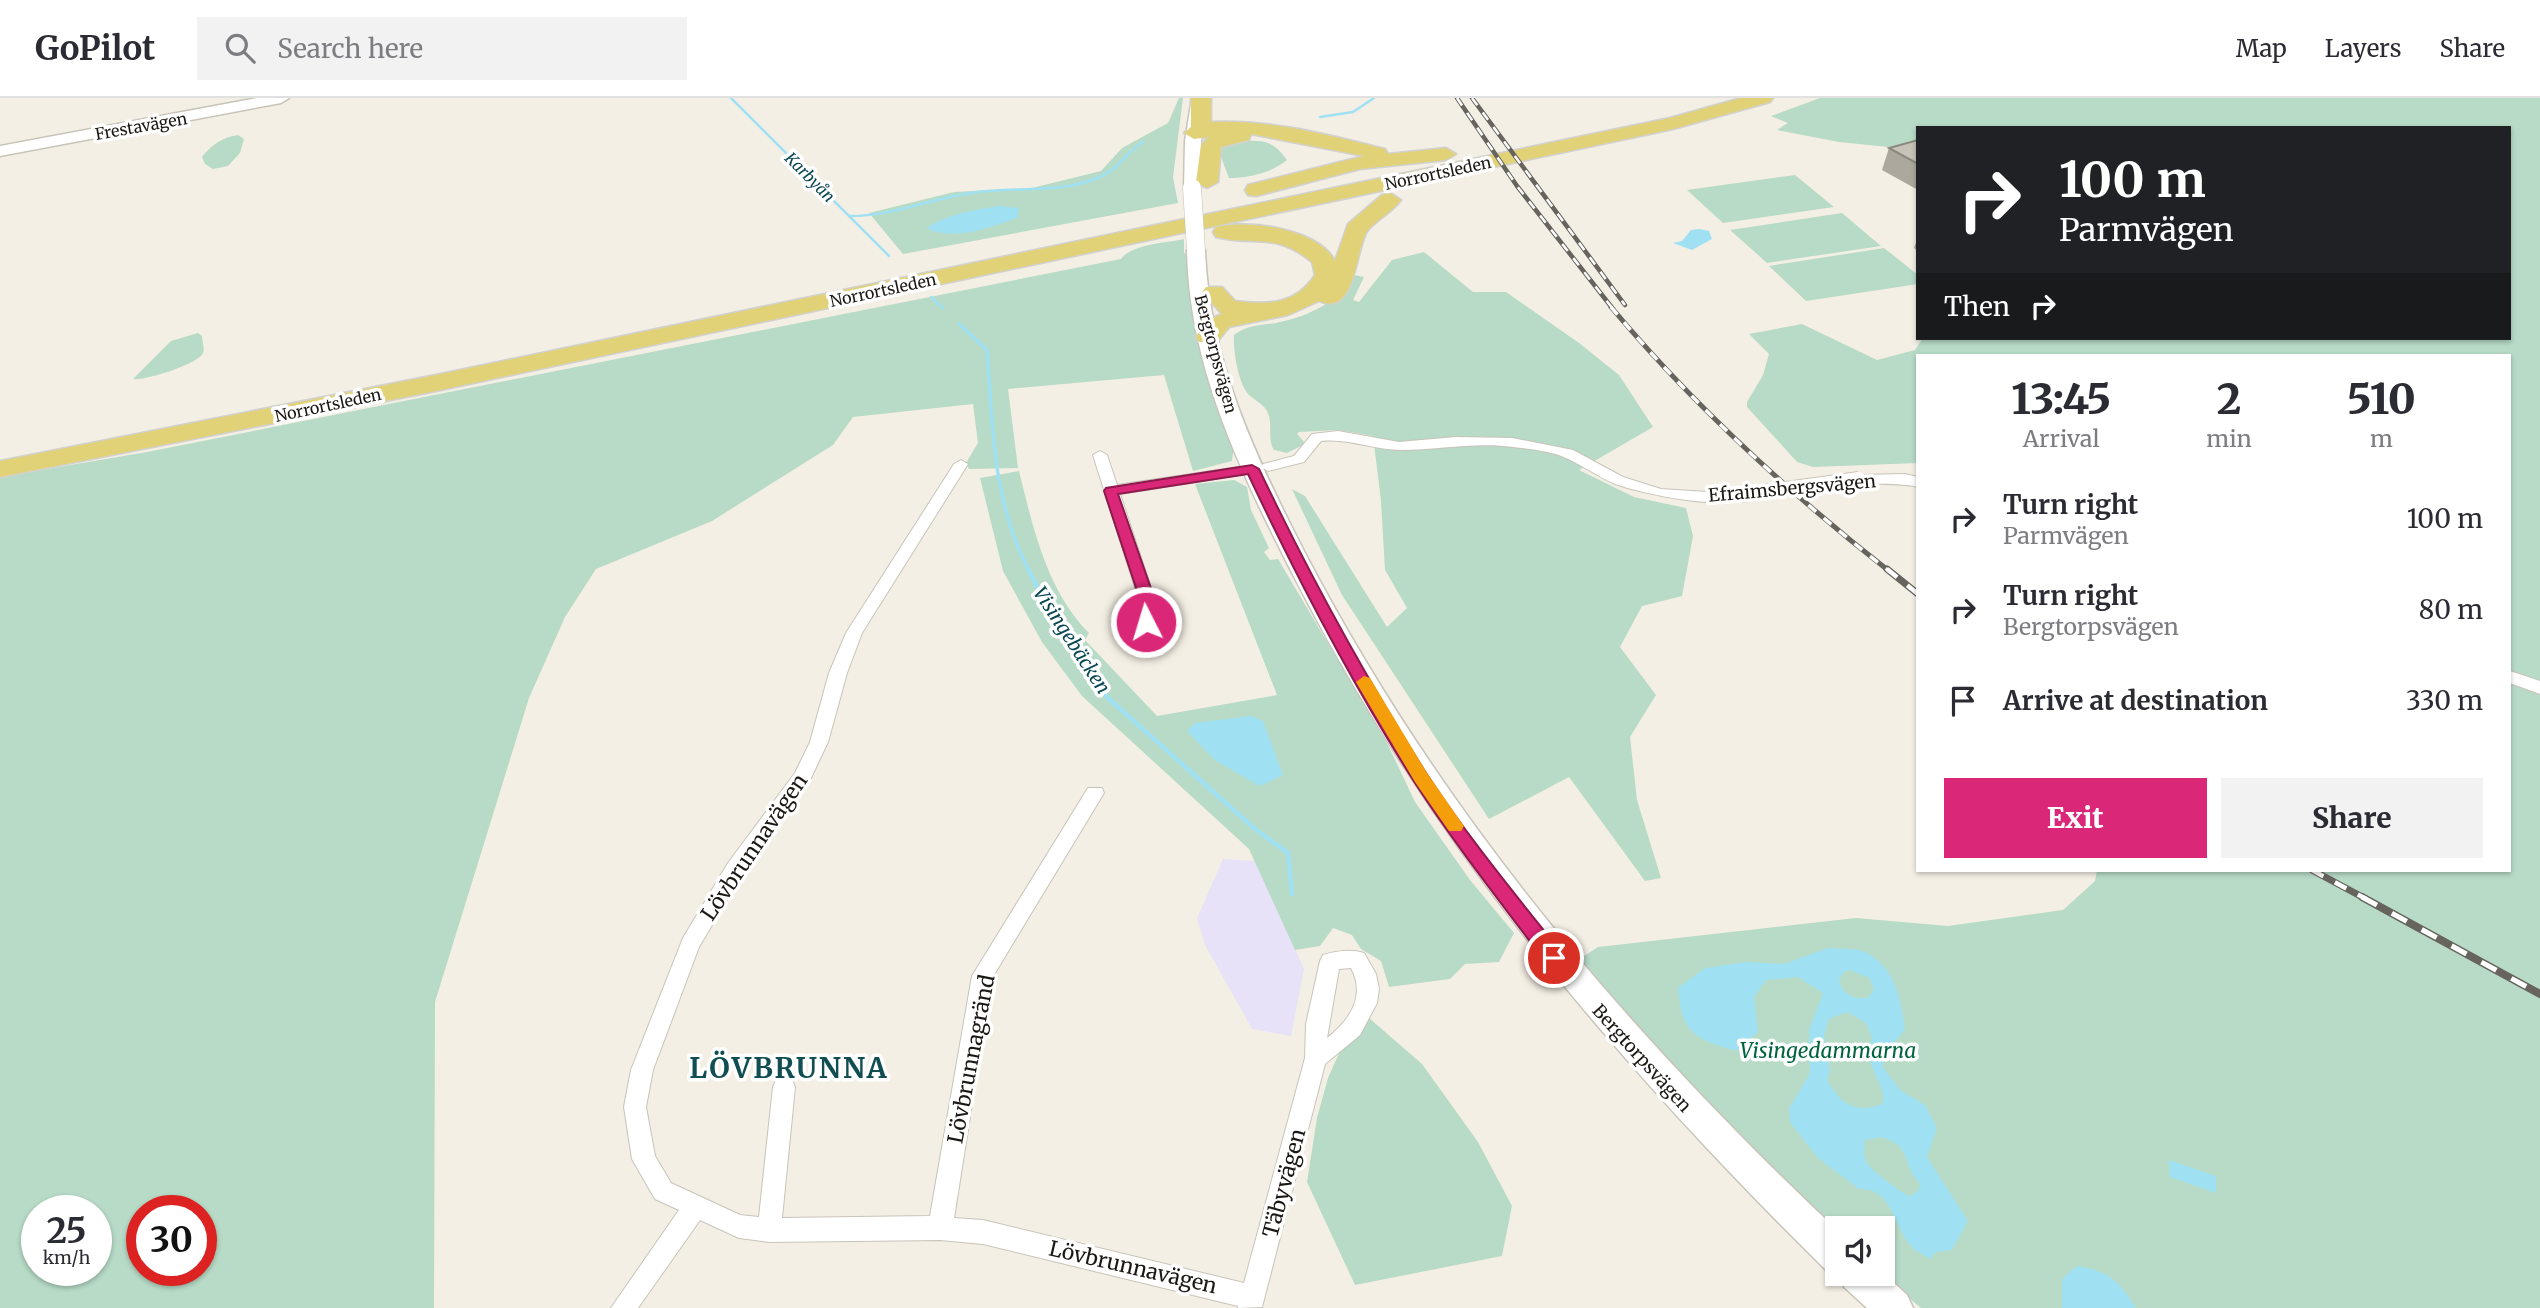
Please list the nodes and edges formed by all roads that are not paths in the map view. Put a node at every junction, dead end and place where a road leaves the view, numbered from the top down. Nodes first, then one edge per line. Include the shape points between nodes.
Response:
1 (281, 98) edge
2 (1200, 98) edge
3 (1211, 98) edge
4 (1743, 98) edge
5 (1763, 98) edge
6 (1673, 123) junction
7 (1203, 131) junction
8 (1252, 135) junction
9 (1570, 135) junction
10 (0, 151) edge
11 (1423, 155) junction
12 (1202, 186) junction
13 (1283, 194) junction
14 (1390, 200) junction
15 (1111, 219) dead end
16 (1045, 233) dead end
17 (1209, 244) junction
18 (1214, 321) junction
19 (434, 377) junction
20 (0, 453) edge
21 (1100, 455) dead end
22 (961, 464) dead end
23 (1260, 468) junction
24 (0, 469) edge
25 (1916, 481) edge
26 (1111, 491) junction
27 (1146, 622) dead end
28 (2511, 677) edge
29 (2540, 688) edge
30 (1095, 793) dead end
31 (1316, 1058) dead end
32 (784, 1087) dead end
33 (695, 1208) junction
34 (940, 1228) junction
35 (769, 1230) junction
36 (1825, 1244) edge
37 (1870, 1286) edge
38 (1252, 1302) edge
39 (623, 1308) edge
40 (1894, 1308) edge

1 - 10 main road, Frestavägen
2 - 7 highway
3 - 7 main road, Bergtorpsvägen
4 - 9 highway, Norrortsleden
5 - 6 highway, Norrortsleden
6 - 13 highway, Norrortsleden
6 - 14 highway via 1455,174
7 - 8 highway
7 - 11 highway via 1267,130 1343,147
7 - 12 main road, Bergtorpsvägen
8 - 12 highway via 1228,137 1211,145
8 - 13 highway via 1281,139 1304,152 1305,166
9 - 11 highway
9 - 13 highway, Norrortsleden
11 - 13 highway via 1359,163
12 - 17 main road, Bergtorpsvägen, bridge
13 - 15 highway
13 - 19 highway, Norrortsleden
14 - 17 highway
14 - 18 highway via 1356,229 1340,283 1314,308 1264,323
16 - 19 highway via 532,344
17 - 18 main road, Bergtorpsvägen via 1195,268
17 - 18 highway via 1270,233 1294,239 1323,259 1327,275 1321,289 1291,306
17 - 19 highway via 741,325 534,368
18 - 23 main road, Bergtorpsvägen
19 - 20 highway, Norrortsleden
19 - 24 highway, Norrortsleden via 136,444
21 - 26 street
22 - 33 street, Lövbrunnavägen via 854,633 814,753 792,792 735,869 690,944 642,1070 635,1107 644,1159 663,1191
23 - 25 street, Efraimsbergsvägen, bridge via 1299,459 1317,437 1338,435 1399,446 1483,440 1568,453 1618,480 1660,493 1707,497 1859,479
23 - 26 street
23 - 36 main road, Bergtorpsvägen via 1317,581 1334,630 1421,778 1481,864 1624,1041 1743,1167
26 - 27 street via 1147,600
28 - 29 street
30 - 34 street, Lövbrunnagränd via 982,976
31 - 38 street, Täbyvägen
32 - 35 street
33 - 35 street, Lövbrunnavägen via 739,1226
33 - 39 street
34 - 35 street, Lövbrunnavägen
34 - 38 street, Lövbrunnavägen via 983,1232
37 - 40 main road

